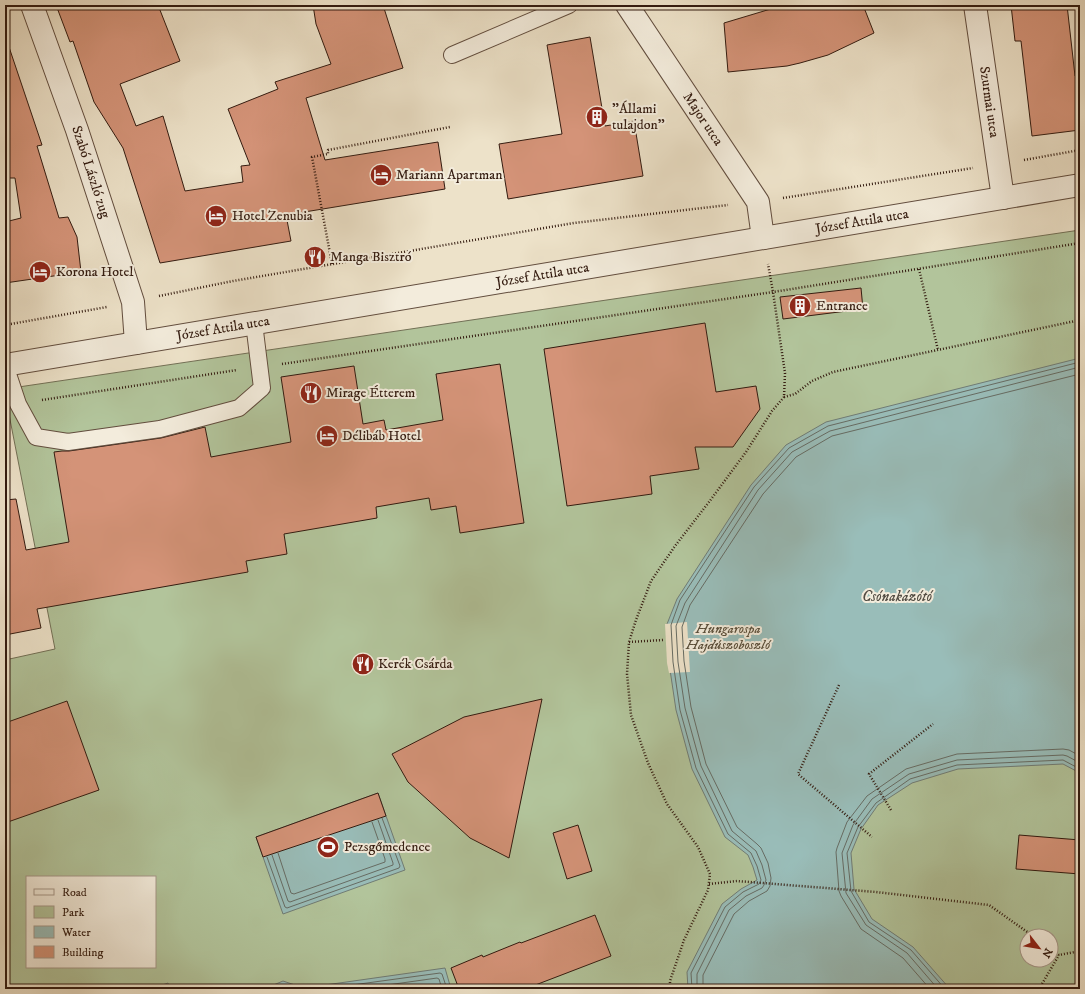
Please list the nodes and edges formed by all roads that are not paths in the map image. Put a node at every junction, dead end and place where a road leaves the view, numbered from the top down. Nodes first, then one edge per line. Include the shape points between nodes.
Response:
1 (32, 5) edge
2 (569, 5) edge
3 (627, 5) edge
4 (975, 5) edge
5 (452, 55) dead end
6 (1080, 185) edge
7 (1003, 198) junction
8 (763, 238) junction
9 (254, 323) junction
10 (136, 343) junction
11 (5, 365) edge

1 - 10 street, Szabó László zug via 77,130 133,302
2 - 5 lane
3 - 8 street, Major utca via 758,202
4 - 7 street, Szurmai utca
6 - 7 street, József Attila utca
7 - 8 street, József Attila utca
8 - 9 street, József Attila utca
9 - 10 street, József Attila utca
9 - 11 lane via 262,388 239,408 160,429 68,442 36,437 18,404
10 - 11 street, József Attila utca

